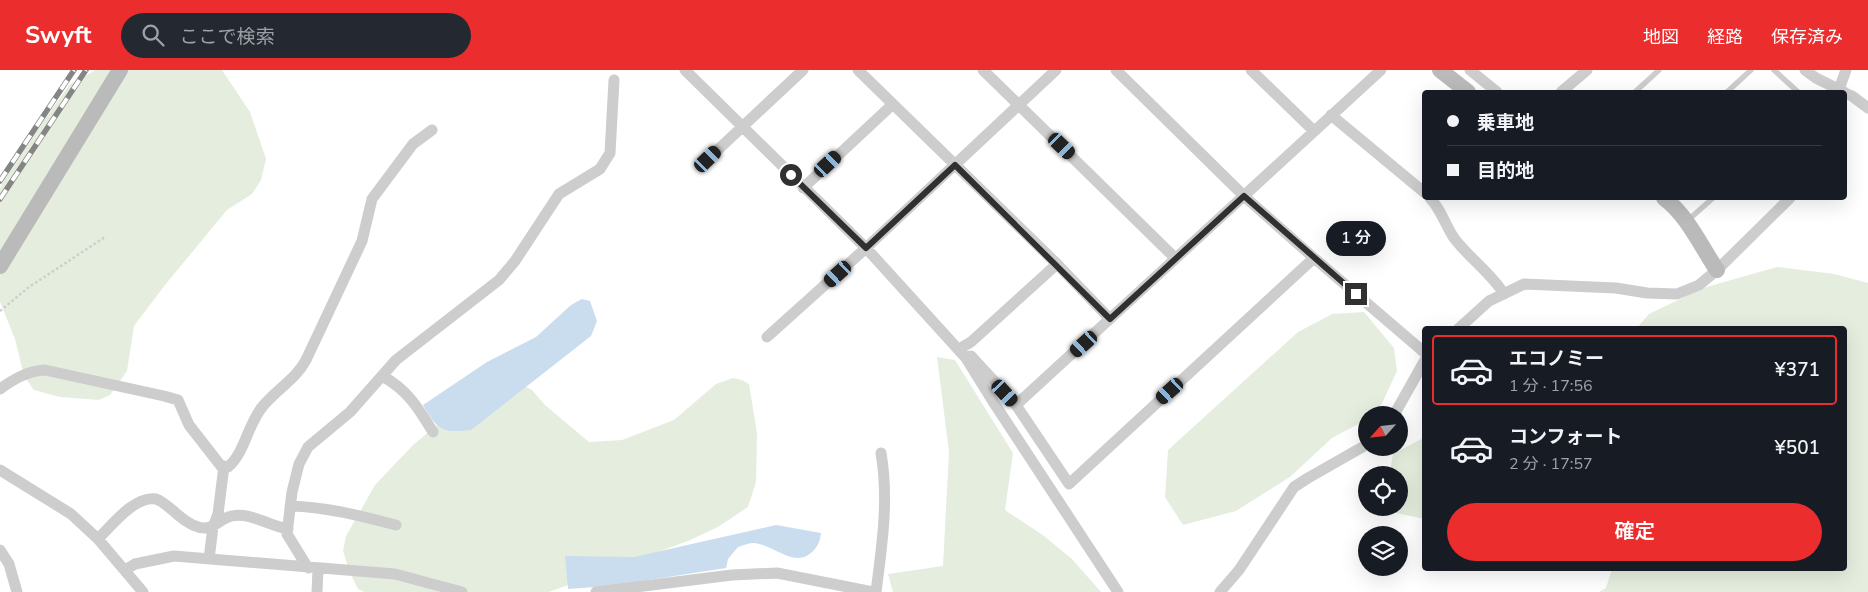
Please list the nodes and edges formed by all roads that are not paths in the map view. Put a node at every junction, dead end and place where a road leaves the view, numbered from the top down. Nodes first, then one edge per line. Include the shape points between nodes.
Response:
1 (120, 70) edge
2 (686, 70) edge
3 (804, 70) edge
4 (858, 70) edge
5 (983, 70) edge
6 (1056, 70) edge
7 (1116, 70) edge
8 (1252, 70) edge
9 (1381, 70) edge
10 (1440, 70) edge
11 (1470, 70) edge
12 (1587, 70) edge
13 (1659, 70) edge
14 (1751, 70) edge
15 (1774, 70) edge
16 (1805, 70) edge
17 (1846, 70) edge
18 (614, 80) dead end
19 (1465, 90) edge
20 (1495, 90) edge
21 (1563, 90) edge
22 (1637, 90) edge
23 (1729, 90) edge
24 (1796, 90) edge
25 (1838, 90) edge
26 (1841, 90) edge
27 (1847, 94) edge
28 (892, 104) junction
29 (1019, 105) junction
30 (1868, 108) edge
31 (1331, 115) junction
32 (742, 127) junction
33 (432, 130) dead end
34 (1314, 131) junction
35 (708, 159) dead end
36 (955, 165) junction
37 (803, 188) junction
38 (1422, 191) edge
39 (1244, 196) junction
40 (1432, 200) edge
41 (1667, 200) edge
42 (1711, 200) edge
43 (1788, 200) edge
44 (1686, 222) junction
45 (866, 248) junction
46 (1175, 258) junction
47 (1314, 258) junction
48 (1057, 264) junction
49 (0, 266) edge
50 (1717, 270) junction
51 (1504, 294) junction
52 (1110, 319) junction
53 (1461, 326) edge
54 (767, 337) dead end
55 (1422, 349) edge
56 (962, 353) junction
57 (1422, 365) edge
58 (382, 376) junction
59 (0, 389) edge
60 (1016, 405) junction
61 (1399, 406) edge
62 (433, 432) dead end
63 (1358, 450) edge
64 (881, 453) dead end
65 (224, 466) junction
66 (0, 470) edge
67 (290, 506) junction
68 (396, 525) dead end
69 (213, 527) junction
70 (288, 529) junction
71 (98, 539) junction
72 (0, 550) edge
73 (209, 558) junction
74 (313, 568) junction
75 (125, 570) junction
76 (17, 592) edge
77 (143, 592) edge
78 (318, 592) edge
79 (462, 592) edge
80 (596, 592) edge
81 (874, 592) edge
82 (1118, 592) edge
83 (1220, 592) edge

1 - 49 street
2 - 32 street
3 - 32 street
4 - 28 street
5 - 29 street
6 - 29 street
7 - 39 street
8 - 34 street
9 - 31 street
10 - 19 street
11 - 20 street
12 - 21 street
13 - 22 lane
14 - 23 lane
15 - 24 lane
16 - 25 street
17 - 26 street
18 - 58 street via 610,153 600,169 559,194 516,261 499,280 396,360
27 - 30 street
28 - 36 street
28 - 37 street
29 - 36 street
29 - 46 street
31 - 34 street
31 - 38 street
32 - 35 street
32 - 37 street
33 - 65 street via 413,144 372,199 362,241 306,360 262,406 235,461 228,467
34 - 39 street
36 - 45 street
36 - 48 street
37 - 45 street
39 - 46 street
39 - 47 street
40 - 51 street via 1454,237
41 - 44 street
42 - 44 lane
43 - 50 street
44 - 50 street
45 - 54 street
45 - 56 street
46 - 52 street
47 - 55 street
47 - 60 street via 1068,484
48 - 52 street
48 - 56 street
50 - 51 street via 1699,285 1677,294 1524,284
51 - 53 street via 1489,302
52 - 60 street
56 - 60 street via 971,356
56 - 82 street
57 - 61 street
58 - 62 street via 415,402
58 - 67 street via 350,412 308,447 299,464
59 - 65 street via 34,370 45,370 178,400 189,425
63 - 83 street via 1294,487
64 - 81 street via 885,474 885,524
65 - 69 street via 218,514
66 - 71 street via 70,514
67 - 68 street via 313,506
67 - 70 street
69 - 70 street via 223,518 234,515
69 - 71 street via 204,528 187,522 157,499 145,499 130,508
69 - 73 street
70 - 74 street via 295,548
71 - 75 street
72 - 76 street via 9,564
73 - 74 street
73 - 75 street via 174,556 135,564
74 - 78 street
74 - 79 street via 395,574
75 - 77 street
80 - 81 street via 732,575 777,573

